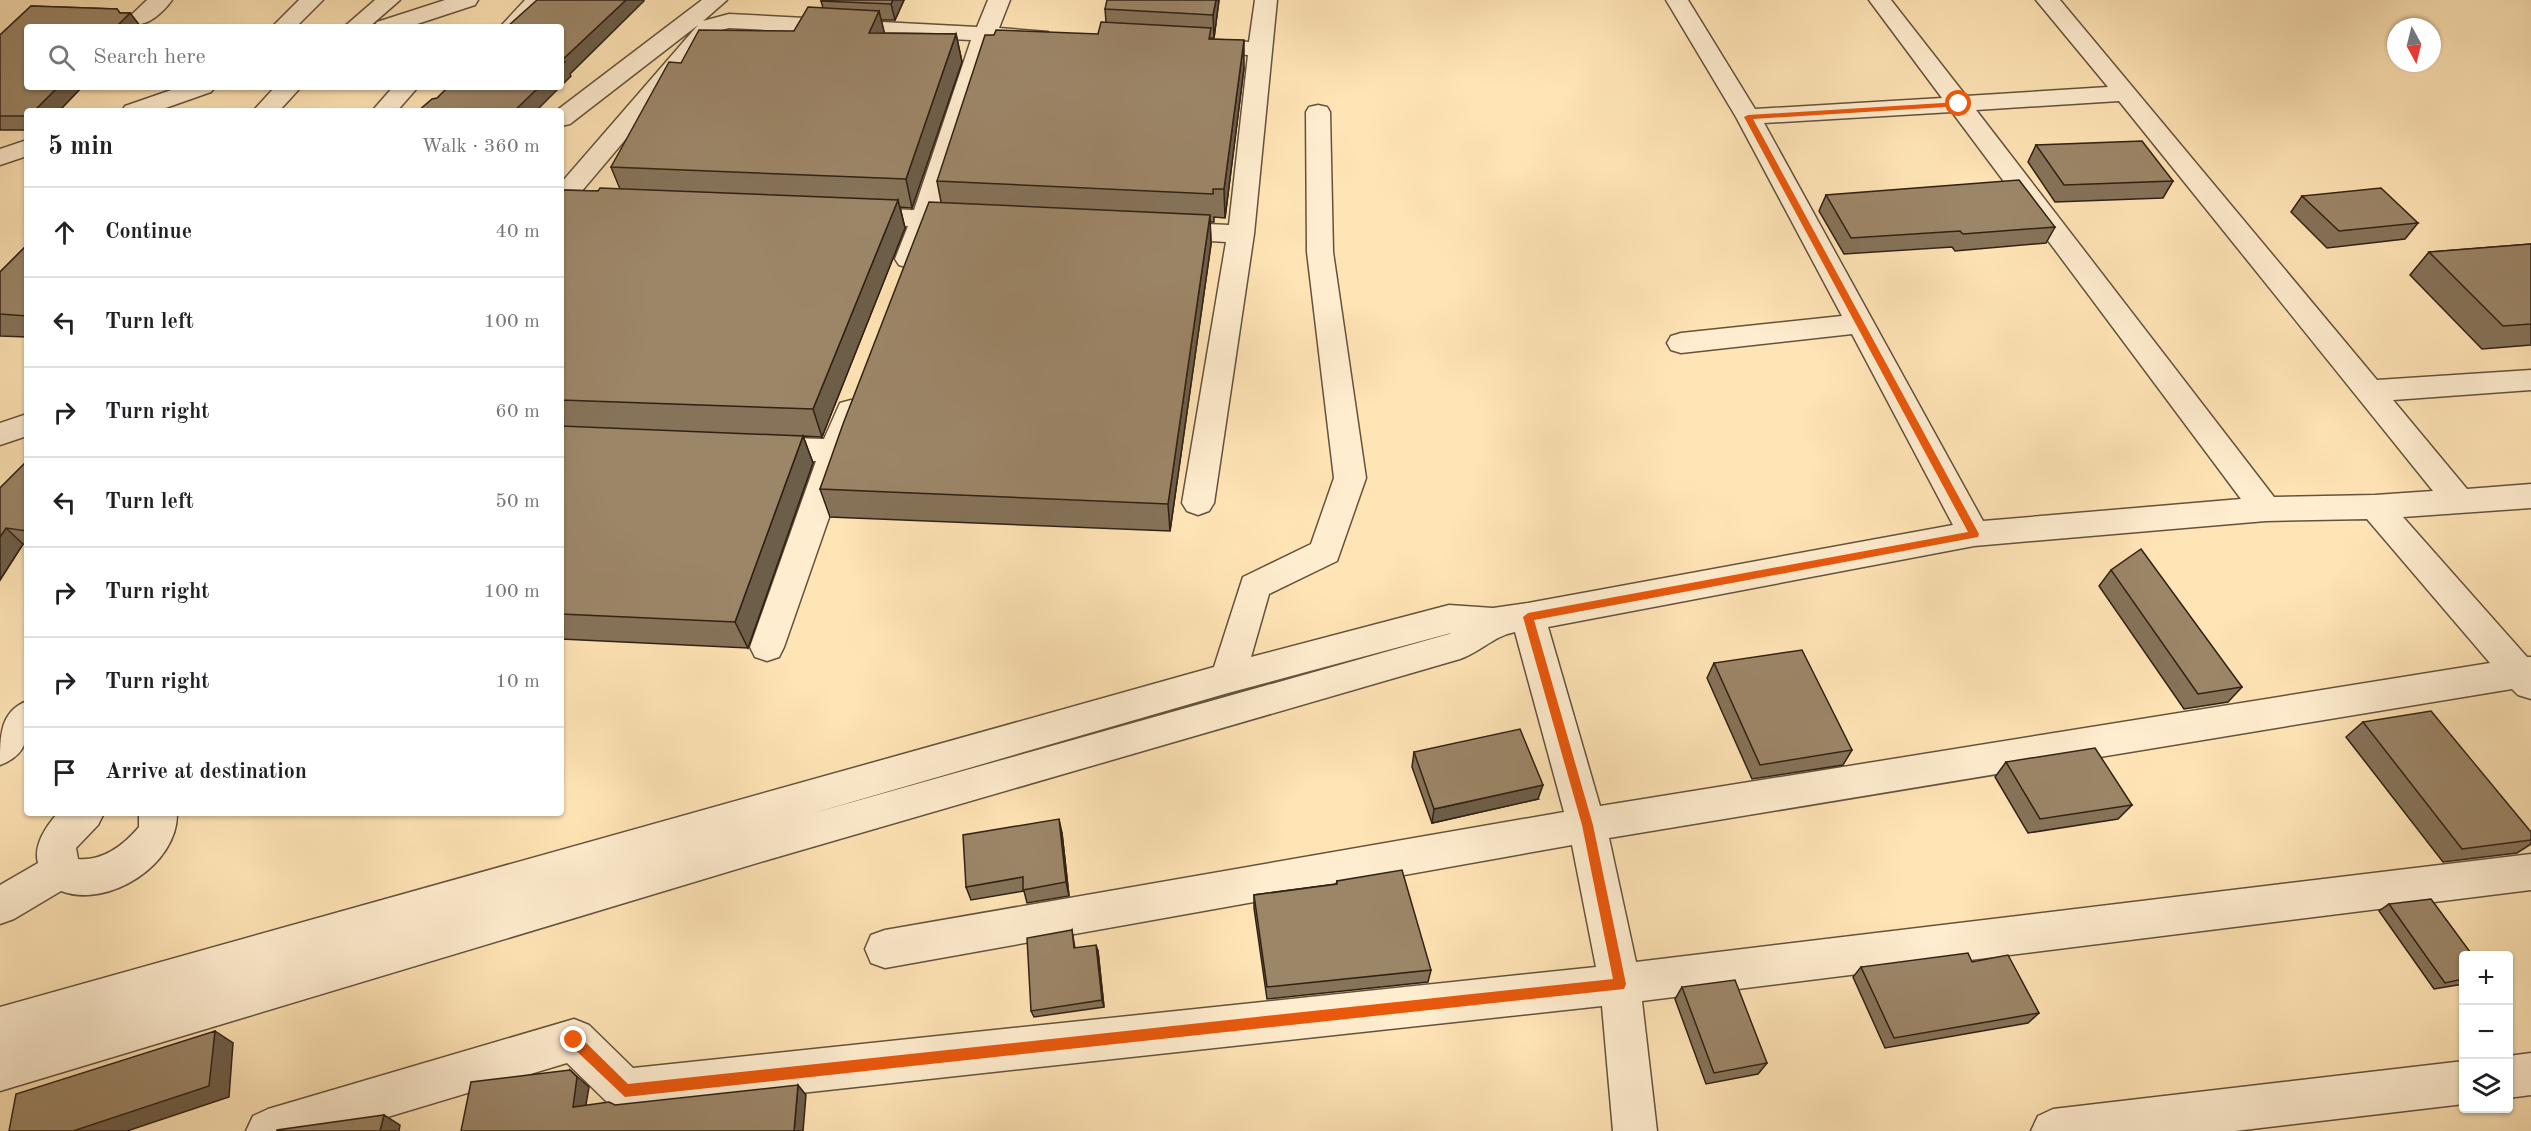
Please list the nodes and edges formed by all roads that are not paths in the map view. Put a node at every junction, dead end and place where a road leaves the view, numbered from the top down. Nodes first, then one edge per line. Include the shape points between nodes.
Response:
1 (161, 0) edge
2 (312, 0) edge
3 (389, 0) edge
4 (488, 0) edge
5 (537, 0) edge
6 (717, 0) edge
7 (999, 0) edge
8 (1266, 0) edge
9 (1677, 0) edge
10 (1880, 0) edge
11 (2047, 0) edge
12 (468, 10) edge
13 (138, 19) dead end
14 (287, 24) edge
15 (359, 24) edge
16 (400, 24) edge
17 (514, 24) edge
18 (985, 34) junction
19 (1068, 39) edge
20 (1176, 45) edge
21 (1260, 49) junction
22 (194, 90) edge
23 (286, 90) edge
24 (403, 90) edge
25 (2126, 93) junction
26 (1959, 104) junction
27 (143, 108) edge
28 (268, 108) edge
29 (387, 108) edge
30 (1318, 112) dead end
31 (564, 117) edge
32 (1748, 117) junction
33 (24, 149) edge
34 (0, 158) edge
35 (564, 197) edge
36 (564, 201) edge
37 (596, 205) edge
38 (830, 215) edge
39 (924, 219) junction
40 (971, 221) edge
41 (1147, 230) edge
42 (1241, 234) junction
43 (899, 285) edge
44 (1860, 324) junction
45 (1681, 343) dead end
46 (2531, 380) edge
47 (861, 384) edge
48 (2369, 391) junction
49 (24, 426) edge
50 (0, 434) edge
51 (740, 447) edge
52 (836, 451) junction
53 (2531, 496) edge
54 (2460, 502) junction
55 (1198, 503) dead end
56 (2376, 507) junction
57 (2266, 509) junction
58 (1974, 534) junction
59 (1510, 620) junction
60 (767, 647) dead end
61 (2527, 676) edge
62 (1228, 678) junction
63 (24, 720) edge
64 (0, 749) edge
65 (82, 816) edge
66 (158, 816) edge
67 (1587, 825) junction
68 (61, 870) junction
69 (2531, 872) edge
70 (0, 906) edge
71 (885, 949) dead end
72 (1620, 984) junction
73 (0, 1028) edge
74 (0, 1070) edge
75 (2531, 1074) edge
76 (2513, 1076) edge
77 (2459, 1082) edge
78 (268, 1131) edge
79 (1635, 1131) edge
80 (2053, 1131) edge

1 - 13 street
2 - 14 street
3 - 15 street
4 - 12 street
5 - 17 street
6 - 31 street
7 - 18 street
8 - 21 street
9 - 32 street
10 - 26 street
11 - 25 street
12 - 16 street
18 - 19 street
18 - 35 street via 729,21 709,26
18 - 39 street
20 - 21 street
21 - 42 street
22 - 27 street
23 - 28 street
24 - 29 street
25 - 26 street
25 - 48 street
26 - 32 street
26 - 57 street
30 - 62 street via 1320,252 1350,478 1325,552 1255,586
32 - 44 street
33 - 34 street
36 - 37 street
38 - 39 street
39 - 40 street
39 - 43 street
41 - 42 street
42 - 55 street
44 - 45 street
44 - 58 street
46 - 48 street
47 - 52 street
48 - 54 street
49 - 50 street
51 - 52 street
52 - 60 street
53 - 54 street
54 - 56 street
56 - 57 street
56 - 61 street
57 - 58 street
58 - 59 street
59 - 62 street via 1449,619
59 - 67 street
59 - 74 street via 1460,645
61 - 67 street
62 - 73 street
63 - 64 street
65 - 68 street via 64,833 56,848
66 - 68 street via 157,831 149,844 122,867 87,878 72,877
67 - 71 street
67 - 72 street
68 - 70 street
69 - 72 street
72 - 78 street via 625,1090 574,1040
72 - 79 street
75 - 76 street
77 - 80 street

